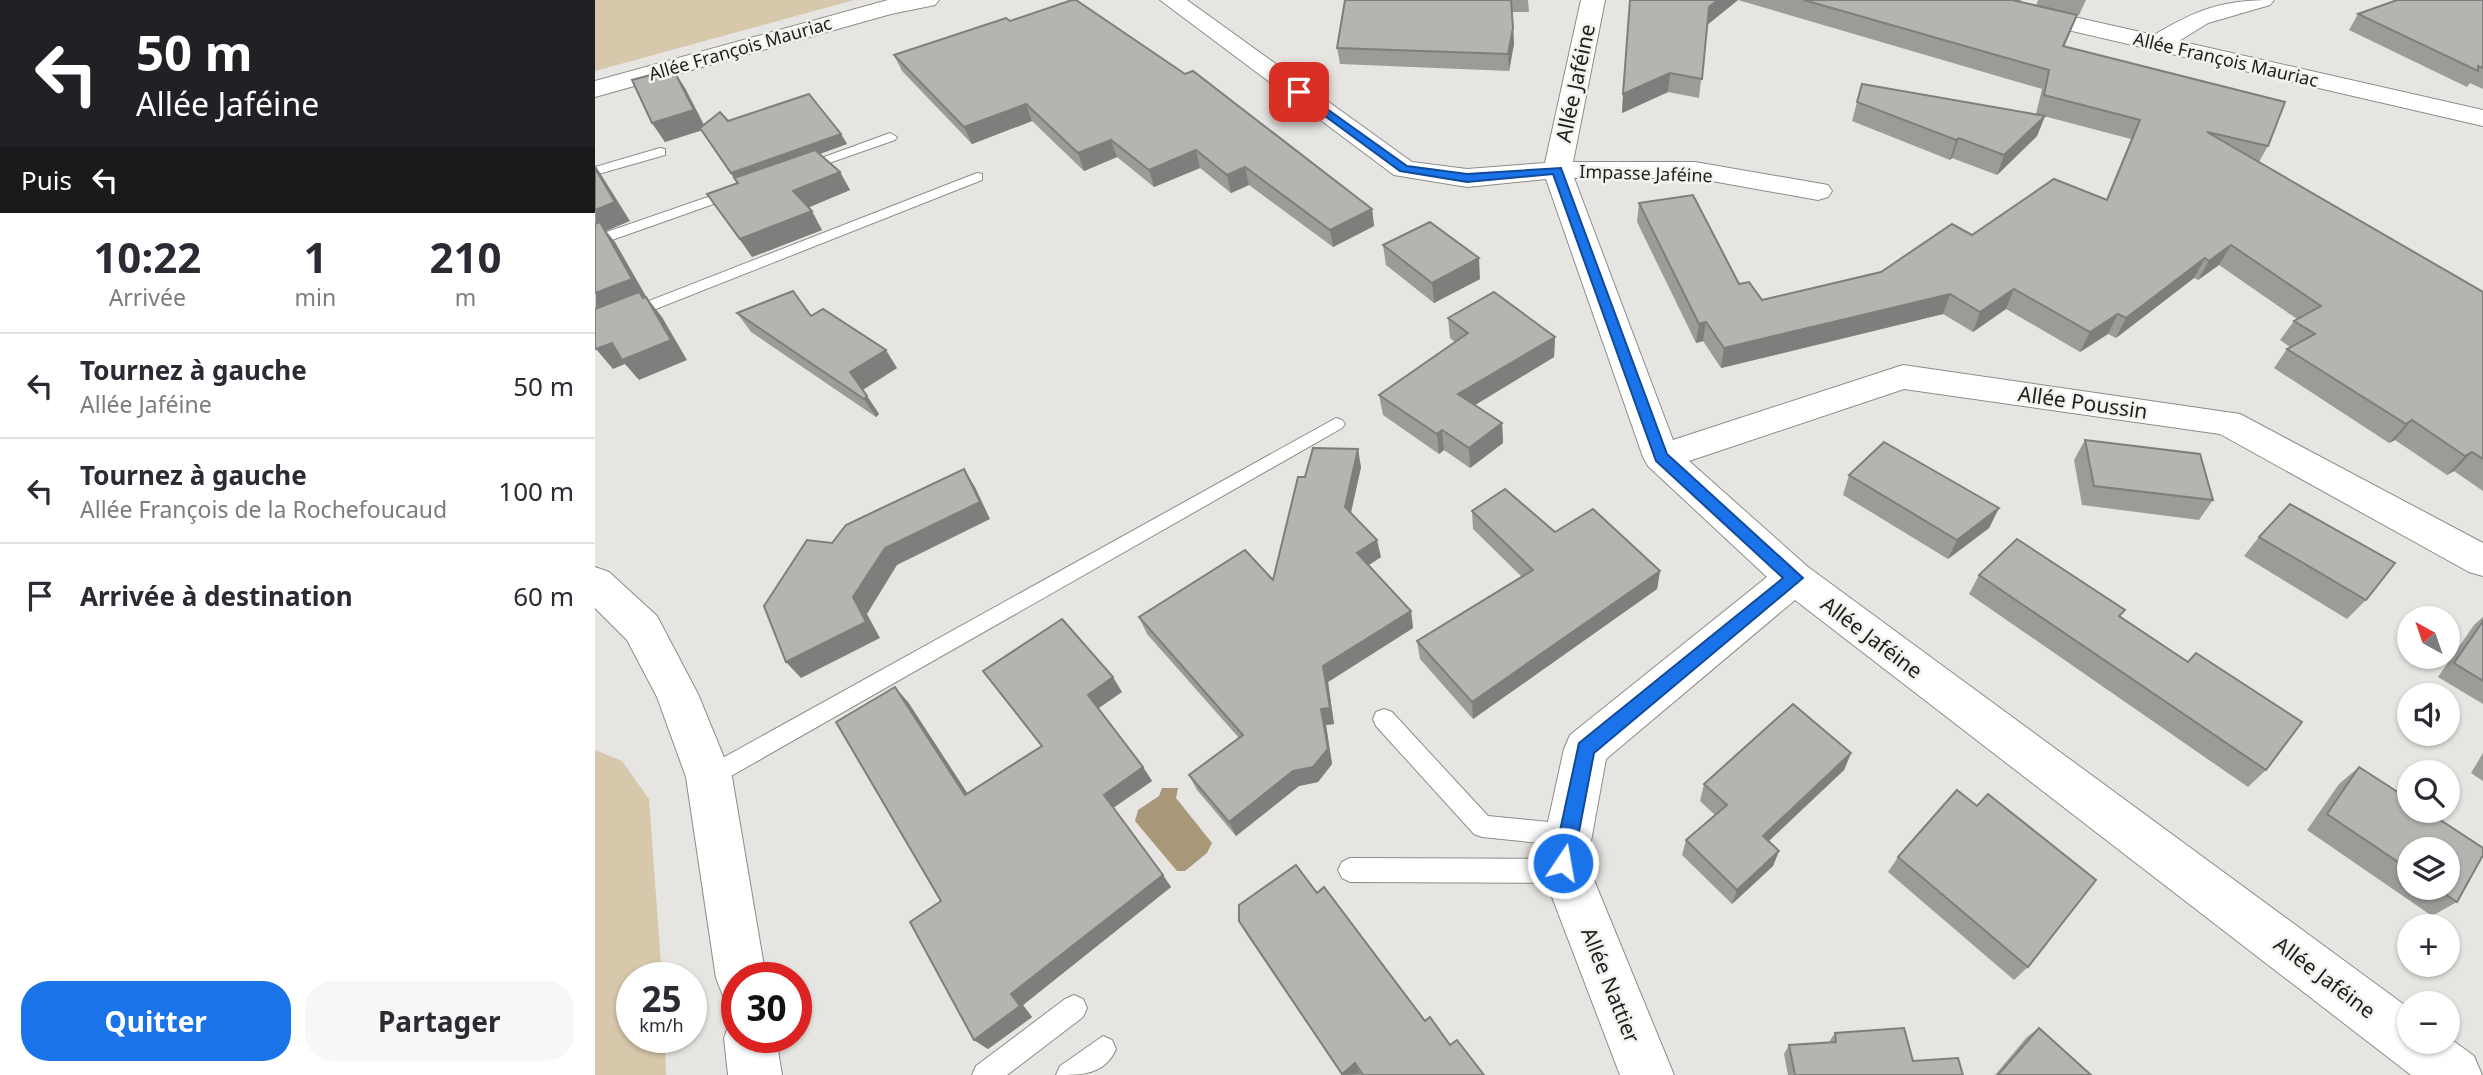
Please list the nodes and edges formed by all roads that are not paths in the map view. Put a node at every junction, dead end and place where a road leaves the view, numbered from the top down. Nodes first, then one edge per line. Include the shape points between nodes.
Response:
1 (927, 0) edge
2 (1172, 0) edge
3 (1593, 0) edge
4 (1968, 0) edge
5 (2262, 0) edge
6 (2158, 43) junction
7 (595, 89) edge
8 (2483, 118) edge
9 (890, 136) dead end
10 (660, 152) dead end
11 (1557, 170) junction
12 (595, 171) edge
13 (787, 173) edge
14 (977, 177) dead end
15 (749, 186) edge
16 (1818, 191) dead end
17 (595, 240) edge
18 (595, 328) edge
19 (1336, 424) dead end
20 (1661, 457) junction
21 (2483, 561) edge
22 (1794, 578) junction
23 (595, 583) edge
24 (1384, 719) dead end
25 (709, 776) junction
26 (1567, 853) junction
27 (1350, 870) dead end
28 (738, 962) edge
29 (1074, 1008) dead end
30 (2397, 1031) edge
31 (1103, 1049) dead end
32 (752, 1053) edge
33 (2427, 1054) edge
34 (755, 1075) edge
35 (985, 1075) edge
36 (1069, 1075) edge
37 (1647, 1075) edge
38 (2455, 1075) edge

1 - 7 street, Allée François Mauriac via 888,6
2 - 11 street, Impasse Jaféine via 1404,169 1467,178
3 - 11 street, Allée Jaféine
4 - 6 street, Allée François Mauriac
5 - 6 street via 2200,18
6 - 8 street, Allée François Mauriac
9 - 13 lane
10 - 12 lane
11 - 16 street, Impasse Jaféine via 1695,170
11 - 20 street, Allée Jaféine
14 - 18 lane
15 - 17 lane
19 - 25 lane
20 - 21 street, Allée Poussin via 1903,377 2228,423
20 - 22 street, Allée Jaféine
22 - 26 street via 1586,749
22 - 30 street, Allée Jaféine
23 - 25 street via 642,628 677,694
24 - 26 lane via 1482,826
25 - 28 street
26 - 27 lane
26 - 37 street, Allée Nattier
29 - 35 lane
31 - 36 lane
32 - 34 street
33 - 38 street, Allée Jaféine

